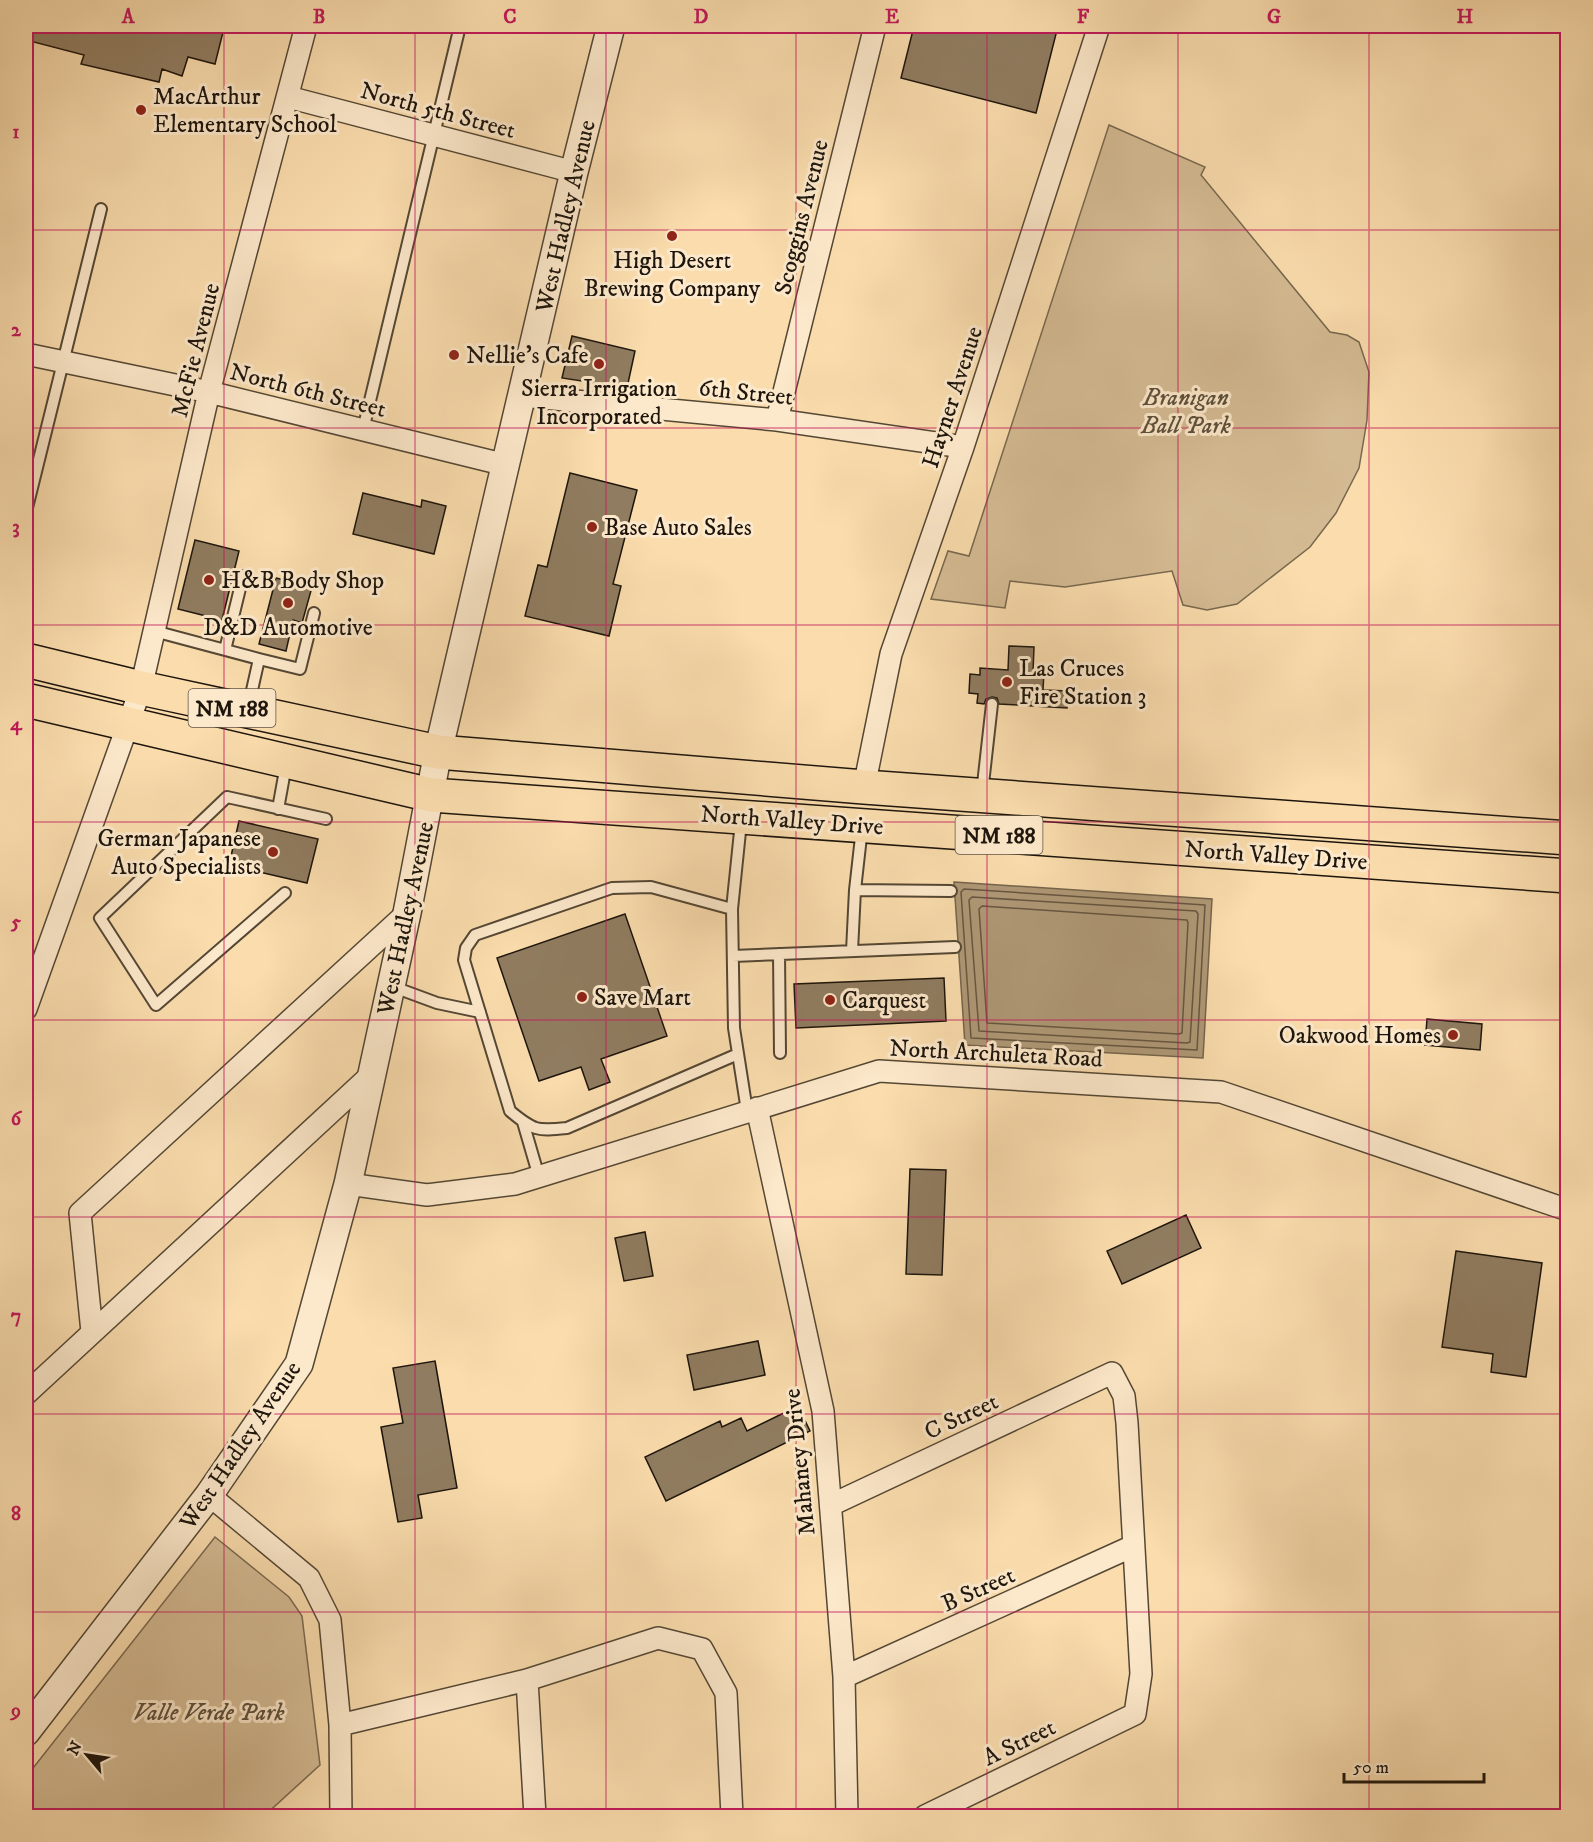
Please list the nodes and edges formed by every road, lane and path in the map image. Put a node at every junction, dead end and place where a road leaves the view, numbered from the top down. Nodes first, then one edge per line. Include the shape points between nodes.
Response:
1 (306, 26) edge
2 (460, 26) edge
3 (612, 26) edge
4 (875, 26) edge
5 (1099, 26) edge
6 (288, 97) junction
7 (435, 135) junction
8 (574, 172) junction
9 (101, 209) dead end
10 (26, 354) edge
11 (63, 362) junction
12 (209, 392) junction
13 (522, 396) junction
14 (777, 420) junction
15 (363, 430) junction
16 (963, 447) junction
17 (506, 465) junction
18 (26, 512) edge
19 (243, 576) dead end
20 (314, 613) dead end
21 (154, 631) junction
22 (225, 650) junction
23 (259, 659) junction
24 (26, 660) edge
25 (141, 688) junction
26 (26, 700) edge
27 (992, 704) dead end
28 (248, 711) junction
29 (129, 726) junction
30 (438, 752) junction
31 (286, 762) junction
32 (864, 787) junction
33 (431, 795) junction
34 (982, 795) junction
35 (278, 809) junction
36 (742, 817) junction
37 (326, 819) dead end
38 (862, 825) junction
39 (1568, 838) edge
40 (1568, 876) edge
41 (855, 890) junction
42 (951, 891) dead end
43 (285, 893) dead end
44 (732, 909) junction
45 (407, 912) junction
46 (954, 947) dead end
47 (852, 951) junction
48 (779, 954) junction
49 (733, 956) junction
50 (391, 986) junction
51 (26, 1009) edge
52 (480, 1012) junction
53 (780, 1053) dead end
54 (738, 1054) junction
55 (371, 1075) junction
56 (752, 1109) junction
57 (523, 1122) junction
58 (539, 1176) junction
59 (348, 1184) junction
60 (1568, 1210) edge
61 (93, 1332) junction
62 (26, 1394) edge
63 (209, 1495) junction
64 (831, 1505) junction
65 (1132, 1546) junction
66 (844, 1677) junction
67 (527, 1680) junction
68 (30, 1719) edge
69 (340, 1725) junction
70 (341, 1816) edge
71 (535, 1816) edge
72 (732, 1816) edge
73 (847, 1816) edge
74 (925, 1816) edge

1 - 6 street, McFie Avenue
2 - 7 lane
3 - 8 street, West Hadley Avenue
4 - 14 street, Scoggins Avenue
5 - 16 street, Hayner Avenue
6 - 7 street, North 5th Street
6 - 12 street, McFie Avenue
7 - 8 street, North 5th Street
7 - 15 lane
8 - 13 street, West Hadley Avenue
9 - 11 lane
10 - 11 street, North 6th Street
11 - 12 street, North 6th Street
11 - 18 lane
12 - 15 street, North 6th Street
12 - 21 street, McFie Avenue
13 - 14 street, 6th Street
13 - 17 street, West Hadley Avenue
14 - 16 street, 6th Street
15 - 17 street, North 6th Street
16 - 32 street, Hayner Avenue via 891,654
17 - 30 street, West Hadley Avenue
19 - 22 lane
20 - 23 lane via 300,669
21 - 22 lane
21 - 25 street, McFie Avenue
22 - 23 lane
23 - 28 lane
24 - 25 main road, North Valley Drive / NM 188
25 - 28 main road, North Valley Drive / NM 188
25 - 29 street, McFie Avenue
26 - 29 main road, North Valley Drive / NM 188
27 - 34 lane
28 - 30 main road, North Valley Drive / NM 188
29 - 31 main road, North Valley Drive / NM 188
29 - 51 street, McFie Avenue
30 - 32 main road, North Valley Drive / NM 188
30 - 33 street, West Hadley Avenue
31 - 33 main road, North Valley Drive / NM 188
31 - 35 lane
32 - 34 main road, North Valley Drive / NM 188
33 - 36 main road, North Valley Drive / NM 188
33 - 45 street, West Hadley Avenue
34 - 39 main road, North Valley Drive / NM 188
35 - 37 lane
35 - 43 lane via 227,797 100,918 156,1005
36 - 38 main road, North Valley Drive / NM 188
36 - 44 lane
38 - 40 main road, North Valley Drive / NM 188
38 - 41 lane
41 - 42 lane
41 - 47 lane
44 - 49 lane
44 - 52 lane via 651,887 612,888 475,935 466,948 464,960
45 - 50 street, West Hadley Avenue
45 - 61 street via 80,1213
46 - 47 lane
47 - 48 lane
48 - 49 lane
48 - 53 lane
49 - 54 lane
50 - 52 lane via 437,1003
50 - 55 street, West Hadley Avenue
52 - 57 lane via 510,1111
54 - 56 lane
54 - 57 lane via 567,1128 540,1131
55 - 59 street, West Hadley Avenue
55 - 61 street
56 - 58 street, North Archuleta Road
56 - 60 street, North Archuleta Road via 879,1071 1221,1092
56 - 64 street, Mahaney Drive via 823,1411
57 - 58 lane
58 - 59 street, North Archuleta Road via 515,1184 427,1196
59 - 63 street, West Hadley Avenue via 299,1364
61 - 62 street
63 - 68 street, West Hadley Avenue
63 - 69 street via 309,1578 330,1620
64 - 65 street, C Street via 1112,1373 1124,1396
64 - 66 street, Mahaney Drive
65 - 66 street, B Street
65 - 74 street, A Street via 1141,1674 1135,1714
66 - 73 street, Mahaney Drive
67 - 69 street
67 - 71 street
67 - 72 street via 658,1638 702,1649 726,1693
69 - 70 street

